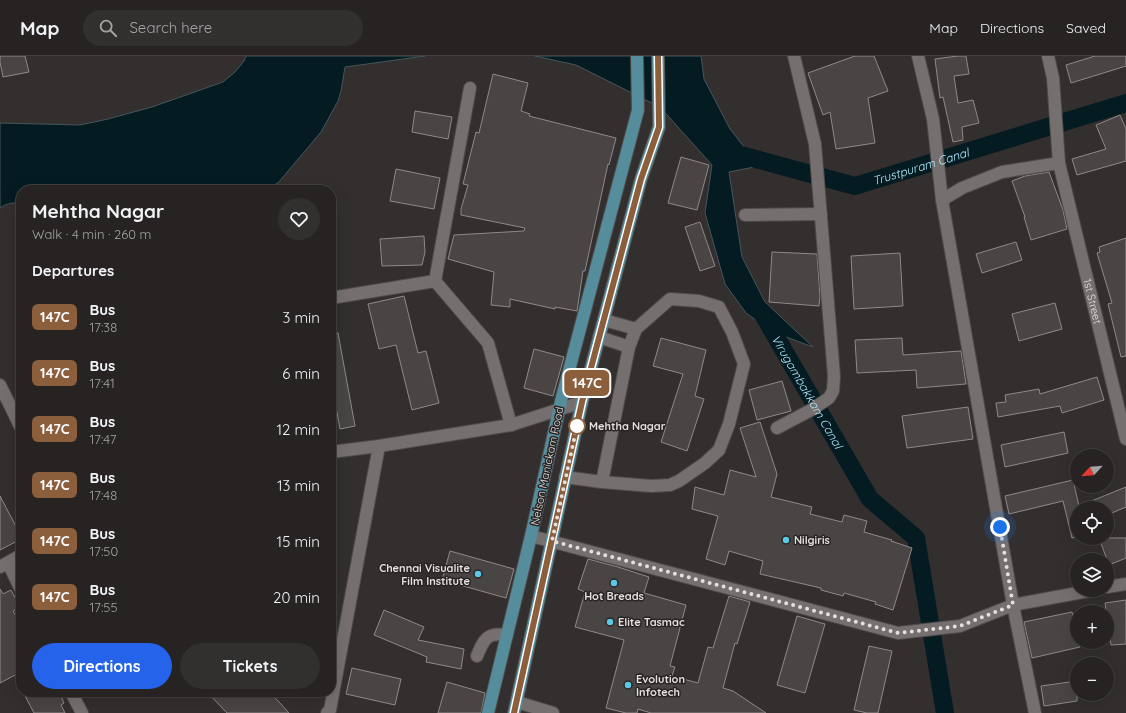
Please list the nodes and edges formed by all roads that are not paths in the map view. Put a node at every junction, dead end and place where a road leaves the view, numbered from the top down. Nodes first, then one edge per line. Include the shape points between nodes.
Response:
1 (637, 56) edge
2 (658, 56) edge
3 (794, 56) edge
4 (918, 56) edge
5 (1048, 56) edge
6 (470, 88) dead end
7 (1059, 163) junction
8 (942, 200) junction
9 (821, 214) junction
10 (745, 215) dead end
11 (435, 281) junction
12 (336, 297) edge
13 (604, 320) junction
14 (636, 329) junction
15 (599, 337) junction
16 (629, 347) junction
17 (0, 385) edge
18 (582, 402) junction
19 (559, 410) junction
20 (16, 418) edge
21 (511, 425) junction
22 (777, 428) dead end
23 (1126, 439) edge
24 (379, 446) junction
25 (336, 451) edge
26 (566, 477) junction
27 (602, 482) junction
28 (531, 536) junction
29 (552, 541) junction
30 (16, 558) edge
31 (4, 565) edge
32 (16, 583) edge
33 (1126, 584) edge
34 (1114, 586) edge
35 (1070, 594) edge
36 (1013, 605) junction
37 (507, 635) junction
38 (477, 656) dead end
39 (336, 678) edge
40 (74, 697) edge
41 (332, 697) edge
42 (515, 708) edge
43 (82, 713) edge
44 (327, 713) edge
45 (488, 713) edge
46 (553, 713) edge
47 (1035, 713) edge

1 - 19 main road, Nelson Manickam Road via 638,110
2 - 13 main road, Nelson Manickam Road via 659,127 641,179
3 - 9 street via 815,144
4 - 8 street via 933,119
5 - 7 street, 1st Street via 1053,78
6 - 11 street
7 - 8 street via 1002,172 962,188
7 - 23 street, 1st Street
8 - 36 street
9 - 10 street
9 - 22 street via 834,376 833,391 829,398 811,410
11 - 12 street
11 - 21 street via 488,343
13 - 14 street
13 - 15 main road, Nelson Manickam Road
14 - 16 street
14 - 27 street via 670,299 700,301 719,306 744,364 719,450 705,463 670,485
15 - 16 street
15 - 18 main road, Nelson Manickam Road
16 - 27 street
17 - 20 street
18 - 19 street
18 - 26 main road, Nelson Manickam Road
19 - 21 street
19 - 28 main road, Nelson Manickam Road
21 - 24 street
24 - 25 street
24 - 39 street
26 - 27 street
26 - 29 main road, Nelson Manickam Road
28 - 29 street
28 - 37 main road, Nelson Manickam Road
29 - 36 street via 898,633 960,626
29 - 42 main road, Nelson Manickam Road
30 - 31 street
31 - 32 street
33 - 34 street
35 - 36 street
36 - 47 street
37 - 38 street via 491,635 486,638
37 - 45 main road, Nelson Manickam Road
40 - 43 street
41 - 44 street
42 - 46 street

